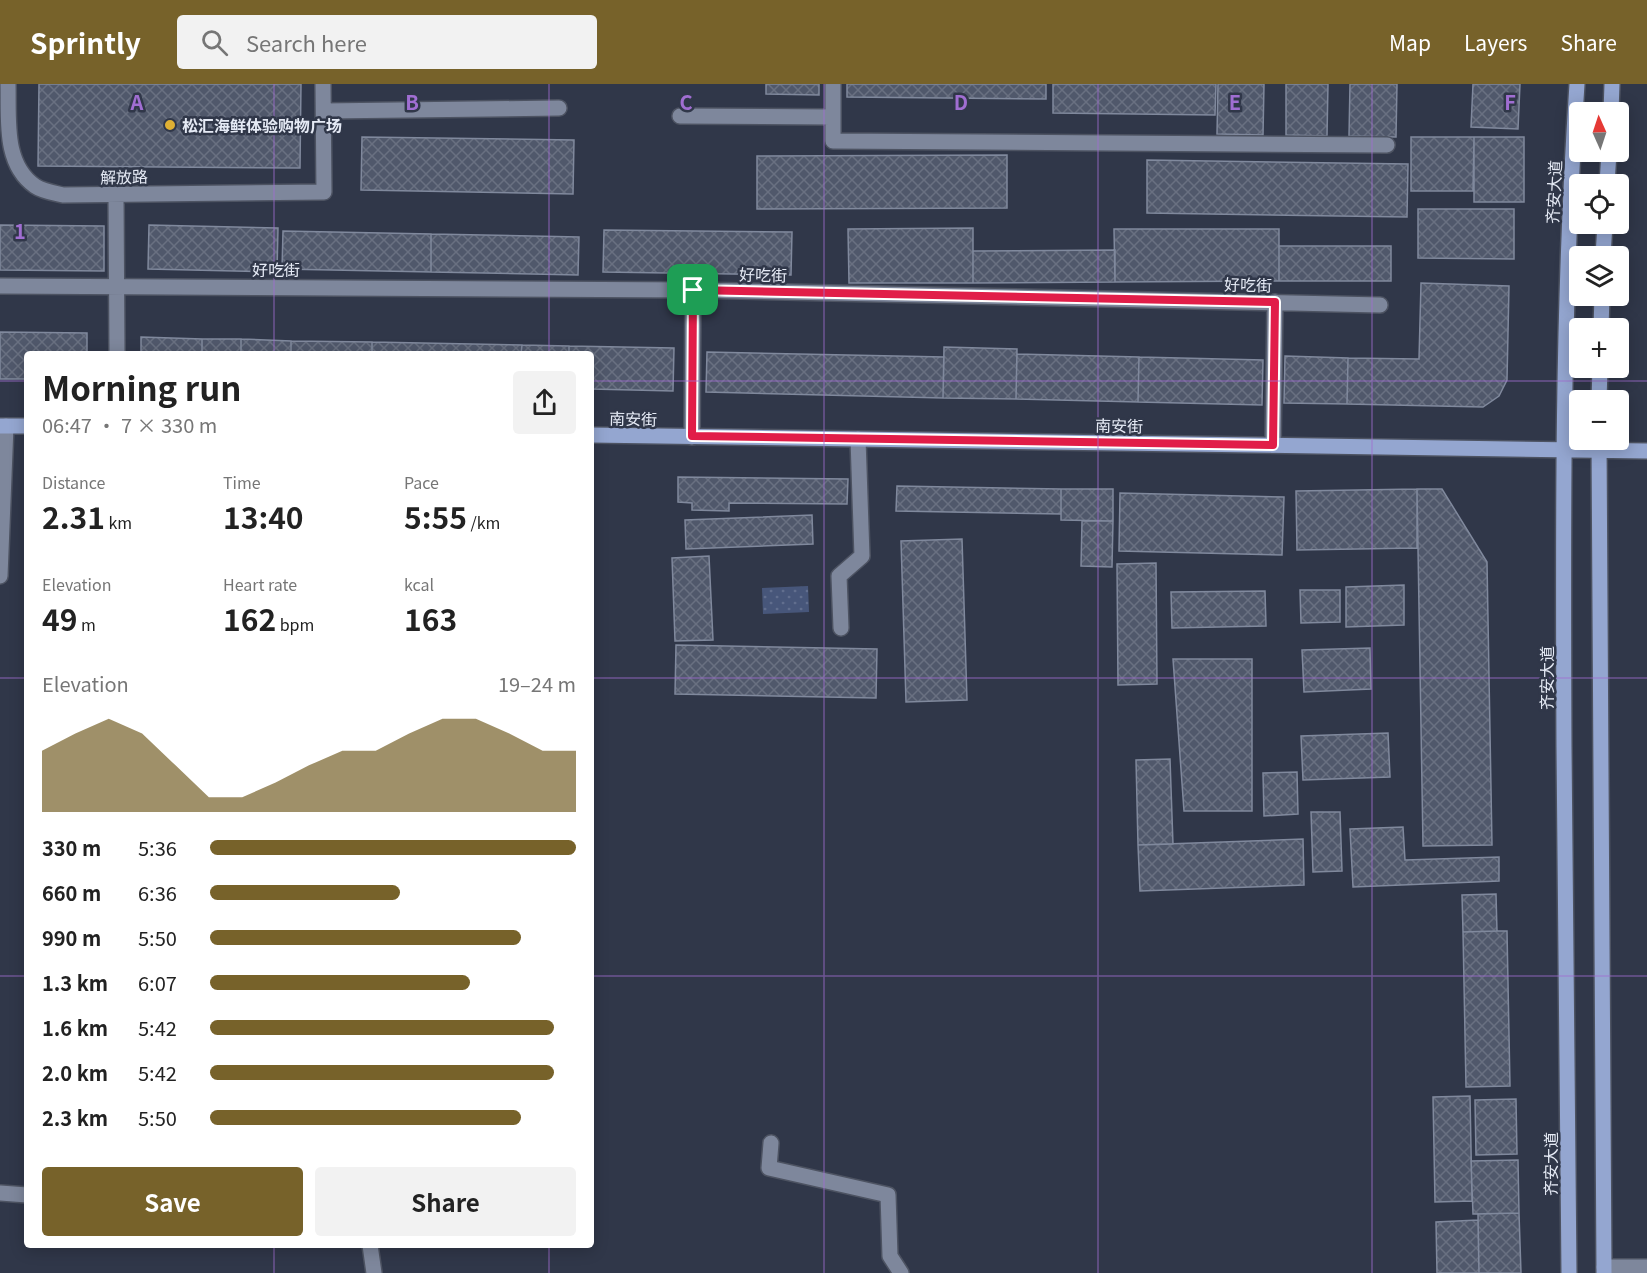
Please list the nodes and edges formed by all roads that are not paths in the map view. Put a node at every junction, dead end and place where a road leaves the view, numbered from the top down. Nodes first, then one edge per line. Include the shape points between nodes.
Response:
1 (8, 84) edge
2 (324, 84) edge
3 (833, 84) edge
4 (1577, 84) edge
5 (1612, 84) edge
6 (1611, 102) edge
7 (559, 108) dead end
8 (324, 111) junction
9 (680, 116) dead end
10 (833, 117) junction
11 (1387, 145) dead end
12 (116, 195) junction
13 (0, 286) edge
14 (116, 286) junction
15 (693, 290) junction
16 (1275, 302) junction
17 (1380, 305) dead end
18 (117, 351) edge
19 (3, 426) edge
20 (24, 426) edge
21 (594, 435) edge
22 (692, 436) junction
23 (858, 439) junction
24 (1273, 445) junction
25 (1569, 449) edge
26 (1629, 449) edge
27 (1564, 450) junction
28 (1599, 450) edge
29 (1647, 451) edge
30 (0, 576) edge
31 (841, 628) dead end
32 (771, 1143) dead end
33 (0, 1193) edge
34 (24, 1195) edge
35 (370, 1248) edge
36 (1647, 1267) edge
37 (1604, 1270) edge
38 (374, 1273) edge
39 (901, 1273) edge
40 (1569, 1273) edge

1 - 12 street, 解放路 via 9,137 16,161 36,188 63,195
2 - 8 street
3 - 10 street
4 - 27 main road, 齐安大道
5 - 6 main road
7 - 8 street
8 - 12 street, 解放路 via 324,192
9 - 10 street
10 - 11 street via 833,141
12 - 14 street
13 - 14 street, 好吃街
14 - 15 street, 好吃街
14 - 18 street
15 - 16 street, 好吃街
15 - 22 street
16 - 17 street, 好吃街
16 - 24 street
19 - 20 main road
19 - 30 street
21 - 22 main road, 南安街
22 - 23 main road, 南安街
23 - 24 main road, 南安街
23 - 31 street via 862,556 839,576
24 - 27 main road, 南安街
25 - 27 main road, 南安街
26 - 29 main road, 南安街
27 - 40 main road, 齐安大道
28 - 37 main road
32 - 39 street via 768,1168 888,1195 890,1257
33 - 34 street
35 - 38 street
36 - 37 street

